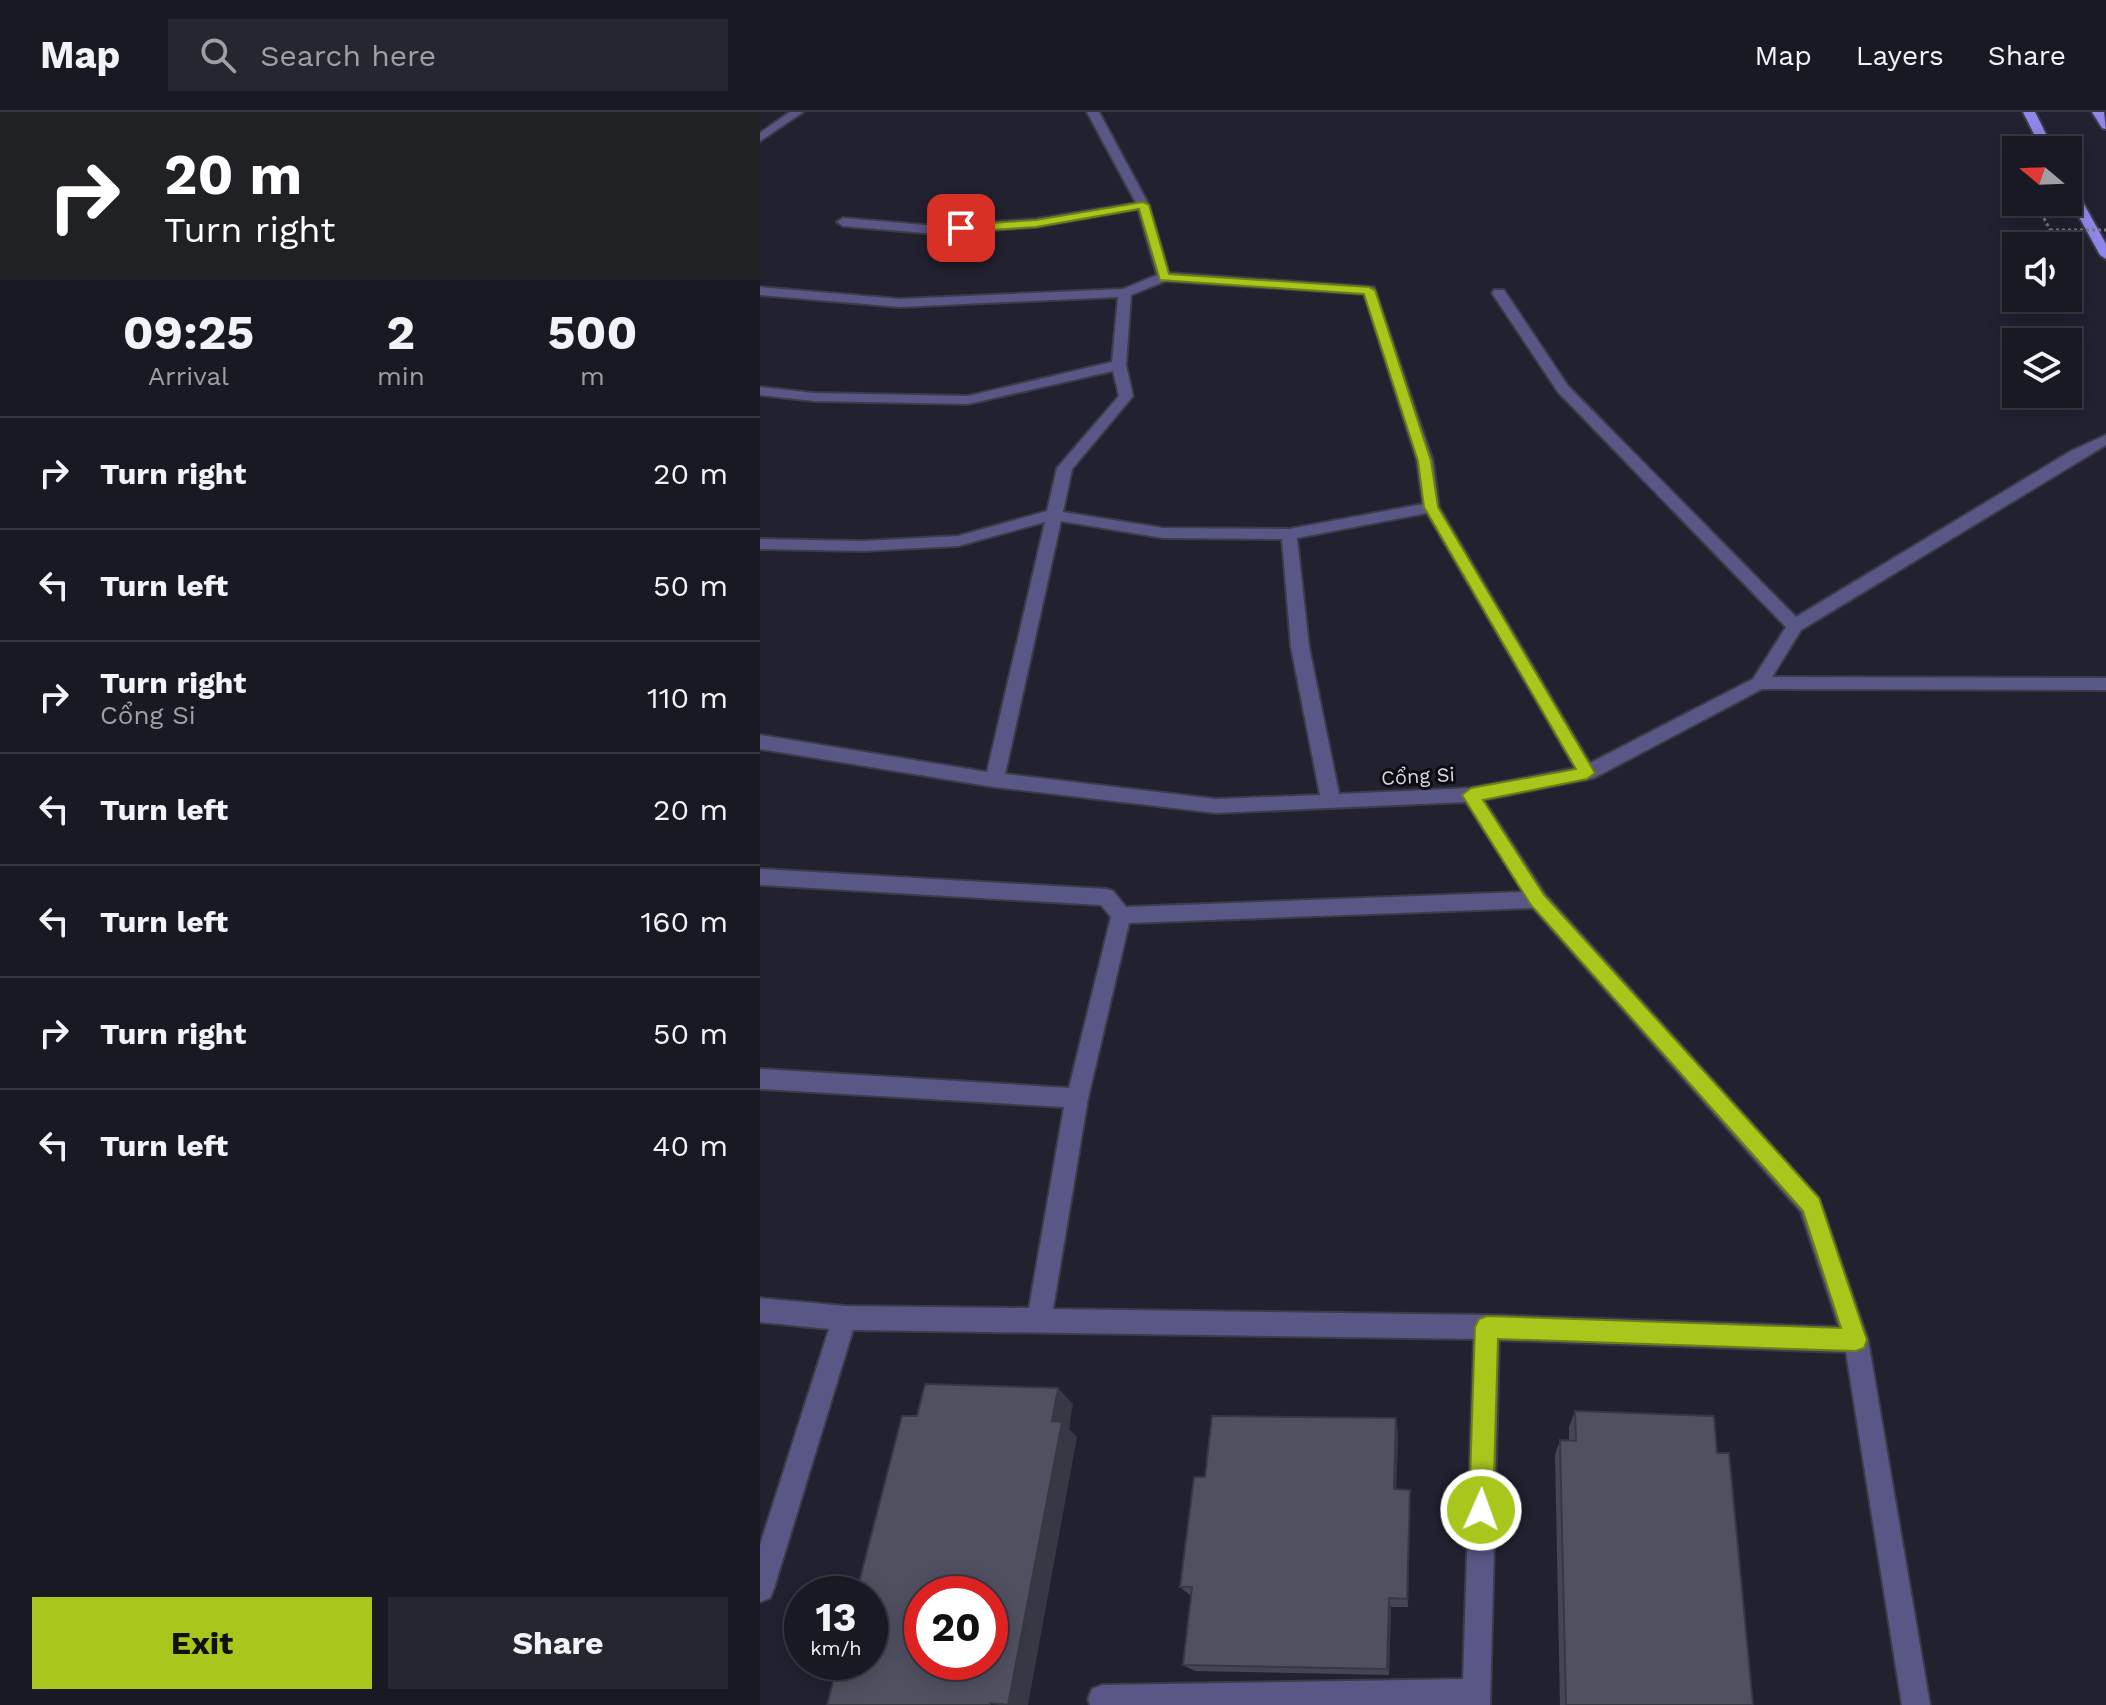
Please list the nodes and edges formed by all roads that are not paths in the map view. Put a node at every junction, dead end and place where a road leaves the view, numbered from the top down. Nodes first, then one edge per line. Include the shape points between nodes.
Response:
1 (797, 112) edge
2 (1093, 112) edge
3 (2029, 112) edge
4 (2098, 112) edge
5 (2106, 126) edge
6 (2041, 136) edge
7 (760, 138) edge
8 (1143, 205) junction
9 (2082, 211) edge
10 (843, 222) dead end
11 (2106, 255) edge
12 (1164, 277) junction
13 (760, 291) edge
14 (1125, 293) junction
15 (1499, 293) dead end
16 (1119, 365) junction
17 (760, 391) edge
18 (2106, 439) edge
19 (1431, 507) junction
20 (1053, 515) junction
21 (1289, 534) junction
22 (760, 544) edge
23 (1795, 626) junction
24 (1759, 683) junction
25 (2106, 684) edge
26 (760, 742) edge
27 (1587, 773) junction
28 (994, 780) junction
29 (1471, 795) junction
30 (1331, 802) junction
31 (760, 877) edge
32 (1538, 900) junction
33 (1121, 915) junction
34 (760, 1079) edge
35 (1077, 1098) junction
36 (760, 1310) edge
37 (845, 1318) junction
38 (1039, 1319) junction
39 (1487, 1327) junction
40 (1856, 1340) junction
41 (760, 1588) edge
42 (1102, 1699) dead end
43 (1476, 1699) edge
44 (1916, 1705) edge

1 - 7 street
2 - 8 street
3 - 6 main road
4 - 5 main road
8 - 10 street via 1036,223 936,230
8 - 12 street
9 - 11 main road
12 - 14 street
12 - 19 street via 1369,290 1425,461
13 - 14 street via 900,303
14 - 16 street
15 - 23 street via 1563,389
16 - 17 street via 968,400
16 - 20 street via 1126,396 1065,468
18 - 23 street
19 - 21 street
19 - 27 street
20 - 21 street via 1163,533
20 - 22 street via 958,541
20 - 28 street
21 - 30 street via 1300,647
23 - 24 street
24 - 25 street, Cổng Si
24 - 27 street, Cổng Si
26 - 28 street, Cổng Si
27 - 29 street, Cổng Si
28 - 30 street, Cổng Si via 1216,806
29 - 30 street, Cổng Si
29 - 32 street
31 - 33 street via 1106,897
32 - 33 street
32 - 40 street via 1811,1206
33 - 35 street
34 - 35 street
35 - 38 street
36 - 37 street
37 - 38 street
37 - 41 street
38 - 39 street
39 - 40 street
39 - 43 street
40 - 44 street
42 - 43 street

